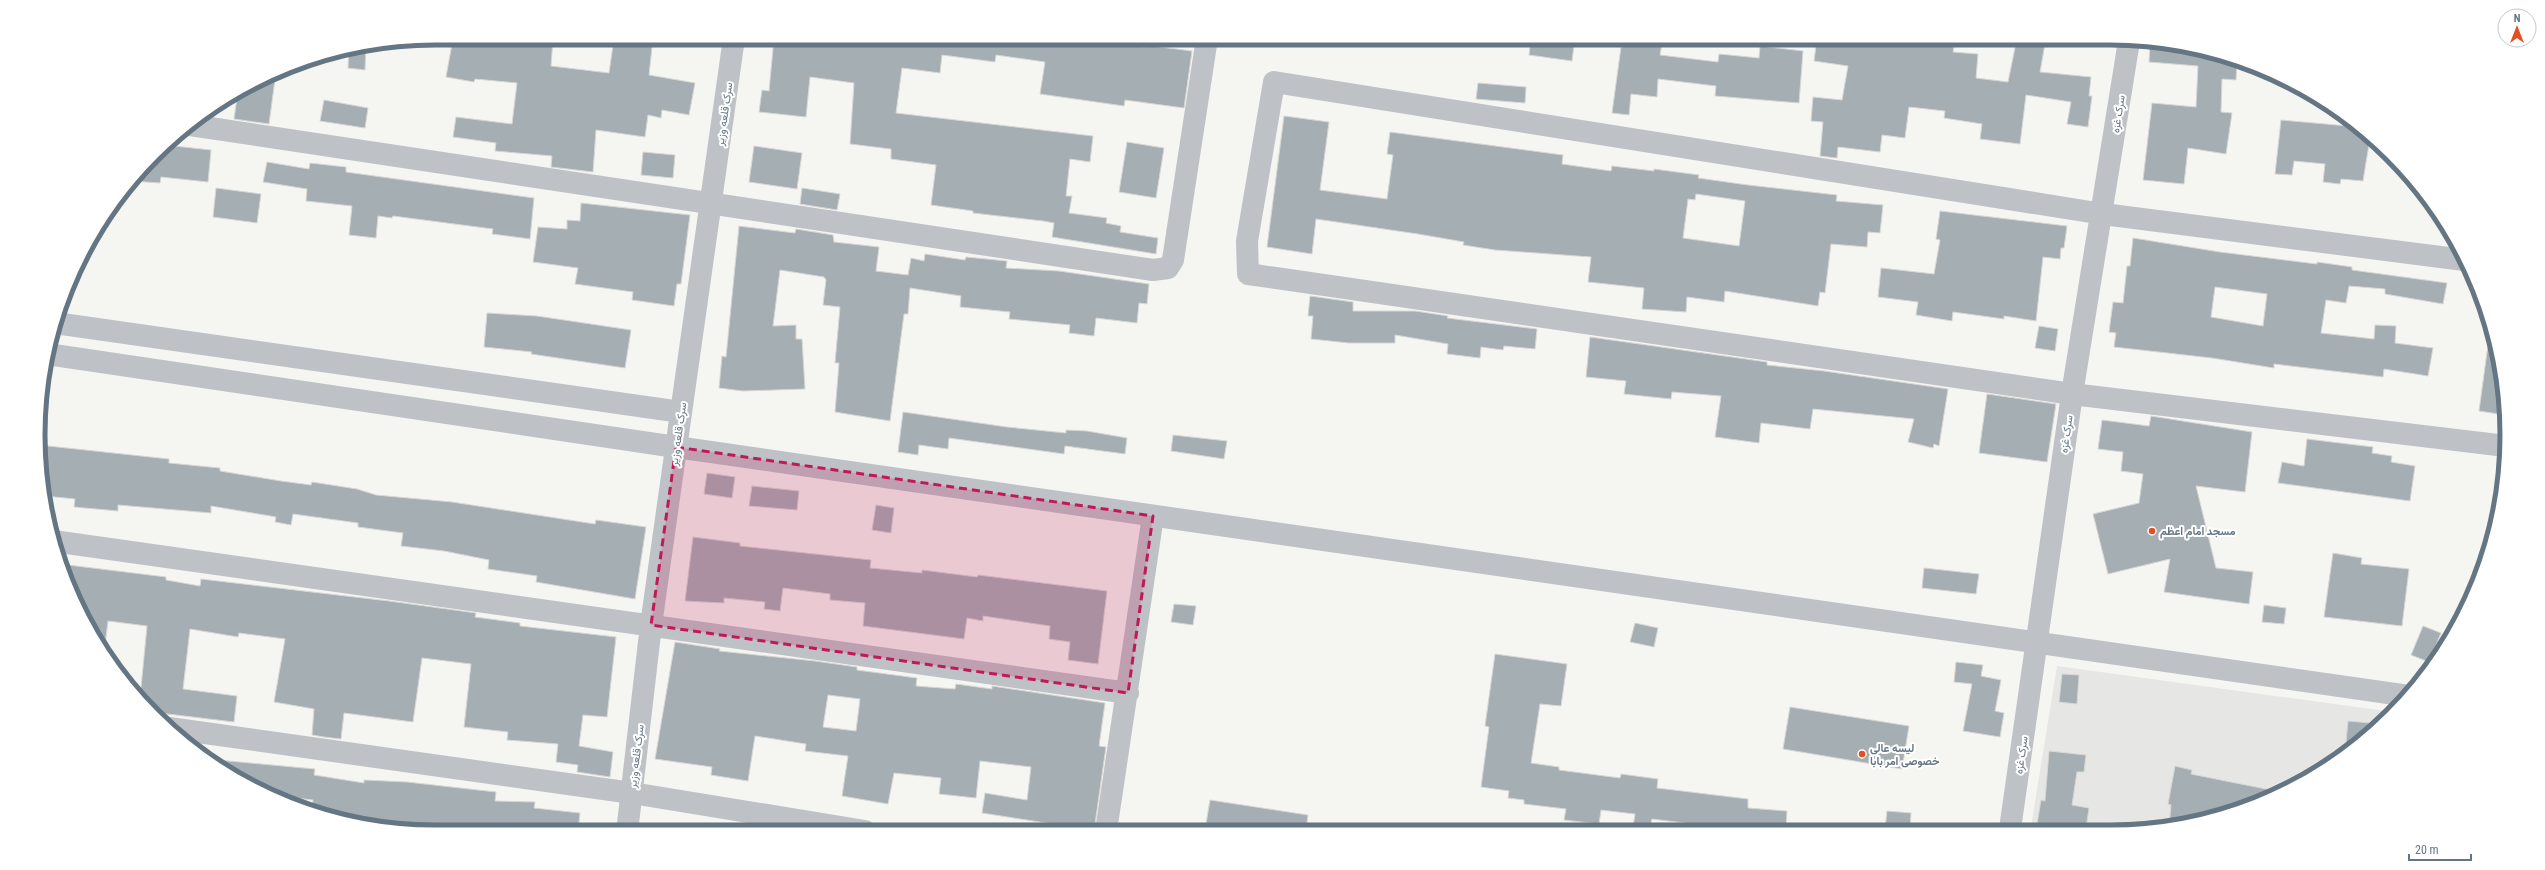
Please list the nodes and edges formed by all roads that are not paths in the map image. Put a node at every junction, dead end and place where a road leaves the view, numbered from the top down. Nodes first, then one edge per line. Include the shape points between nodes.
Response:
1 (733, 45) edge
2 (1206, 45) edge
3 (2128, 46) edge
4 (198, 126) edge
5 (711, 205) junction
6 (2103, 214) junction
7 (2458, 259) edge
8 (61, 324) edge
9 (53, 355) edge
10 (2072, 394) junction
11 (681, 412) junction
12 (2500, 445) edge
13 (676, 447) junction
14 (1153, 516) junction
15 (60, 542) edge
16 (651, 625) junction
17 (2037, 644) junction
18 (1128, 693) junction
19 (2400, 695) edge
20 (180, 730) edge
21 (632, 793) junction
22 (628, 825) edge
23 (828, 825) edge
24 (1107, 825) edge
25 (2011, 825) edge

1 - 5 street, سرک قلعه وزیر
2 - 5 street via 1173,260 1168,268 1153,270
3 - 6 street, سرک غزه
4 - 5 street
5 - 11 street, سرک قلعه وزیر
6 - 7 street
6 - 10 street, سرک غزه
6 - 10 street via 1274,82 1247,241 1248,274
8 - 11 street
9 - 13 street
10 - 12 street
10 - 17 street, سرک غزه
11 - 13 street, سرک قلعه وزیر
13 - 14 street
13 - 16 street, سرک قلعه وزیر
14 - 17 street
14 - 18 street
15 - 16 street
16 - 18 street
16 - 21 street, سرک قلعه وزیر
17 - 19 street
17 - 25 street, سرک غزه
18 - 24 street
20 - 21 street
21 - 22 street, سرک قلعه وزیر
21 - 23 street

